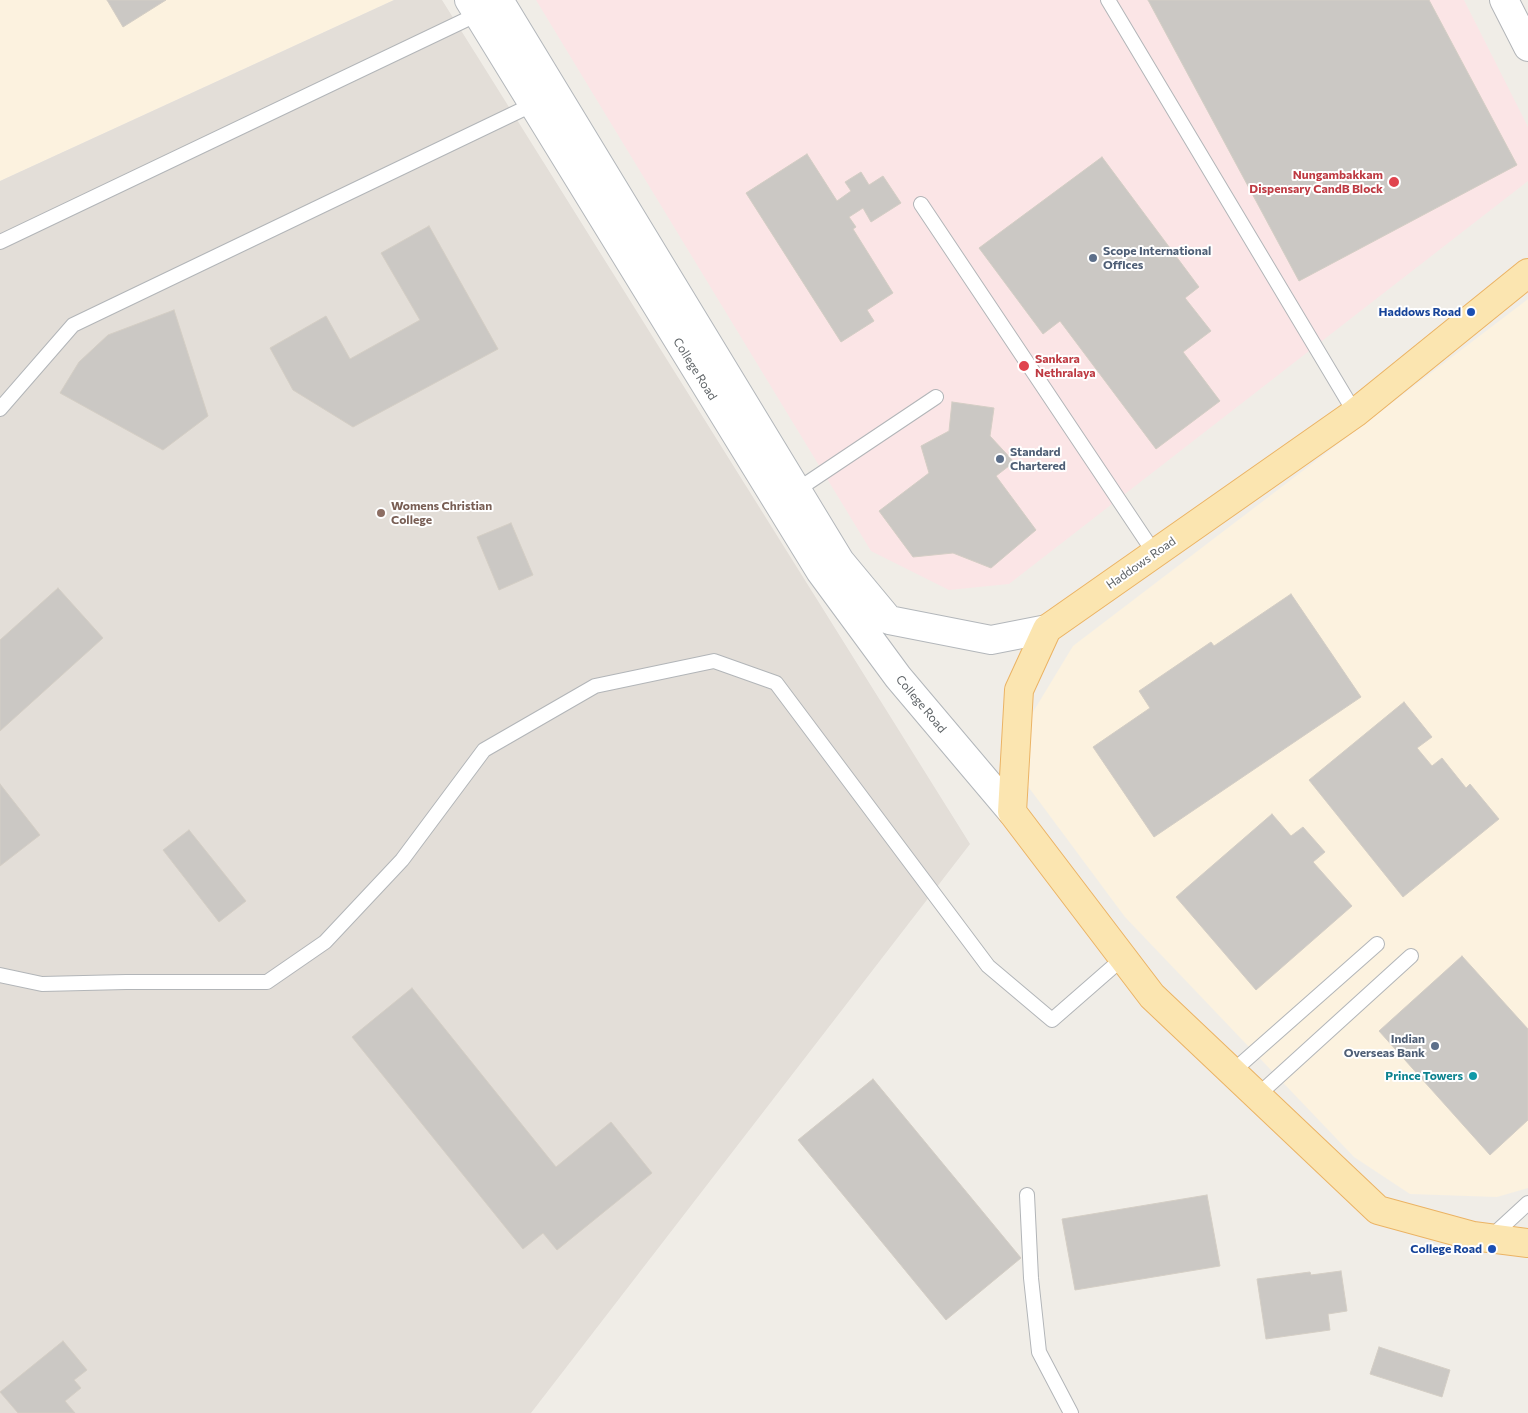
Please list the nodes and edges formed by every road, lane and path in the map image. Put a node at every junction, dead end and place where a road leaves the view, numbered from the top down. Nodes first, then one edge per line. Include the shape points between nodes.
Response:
1 (1108, 0) edge
2 (1504, 0) edge
3 (482, 5) edge
4 (1528, 47) edge
5 (544, 98) junction
6 (921, 204) dead end
7 (0, 242) edge
8 (1528, 274) edge
9 (936, 397) dead end
10 (0, 409) edge
11 (1355, 413) junction
12 (796, 490) junction
13 (1155, 554) junction
14 (1047, 629) junction
15 (1012, 812) junction
16 (1376, 944) dead end
17 (1411, 956) dead end
18 (1123, 958) junction
19 (0, 975) edge
20 (1232, 1072) junction
21 (1257, 1096) junction
22 (1027, 1196) dead end
23 (1528, 1203) edge
24 (1490, 1238) junction
25 (1528, 1243) edge
26 (1071, 1413) edge

1 - 11 lane
2 - 4 main road
3 - 5 main road, College Road
3 - 7 lane
5 - 10 lane via 73,325
5 - 12 main road, College Road
5 - 15 main road, College Road via 820,572 898,677
6 - 13 lane
8 - 11 main road, Haddows Road
9 - 12 lane
11 - 13 main road, Haddows Road
12 - 14 main road, College Road via 840,561 889,620 991,640
13 - 14 main road, Haddows Road
14 - 15 main road via 1019,690
15 - 18 main road, College Road
16 - 20 lane
17 - 21 lane
18 - 19 lane via 1052,1020 988,966 776,683 714,661 596,686 484,750 402,860 332,936 267,982 42,984
18 - 20 main road, College Road via 1152,996
20 - 21 main road, College Road
21 - 24 main road, College Road via 1378,1210
22 - 26 lane via 1039,1352
23 - 24 lane
24 - 25 main road, College Road

